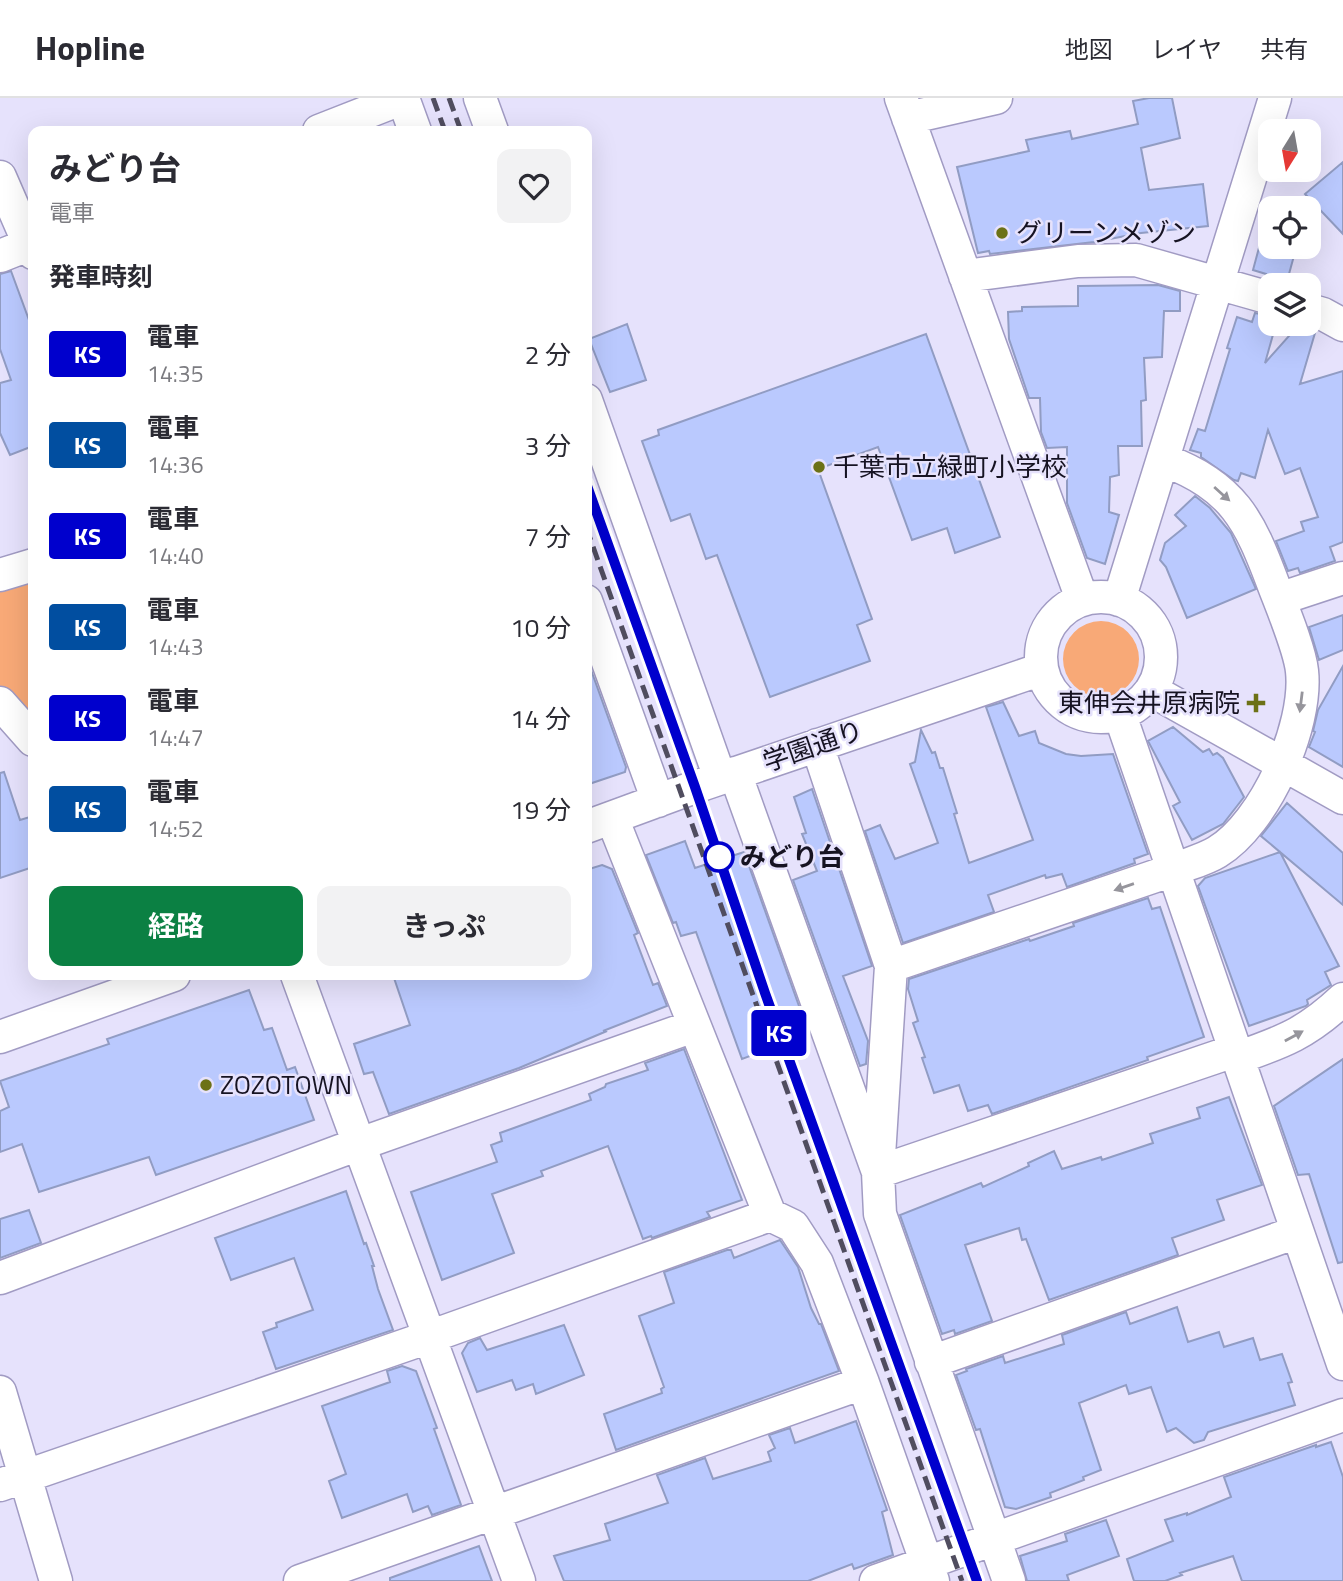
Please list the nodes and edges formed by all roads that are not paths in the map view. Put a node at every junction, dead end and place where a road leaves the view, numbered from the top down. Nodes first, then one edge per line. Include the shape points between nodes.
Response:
1 (403, 98) edge
2 (480, 98) edge
3 (996, 98) edge
4 (1275, 98) edge
5 (904, 108) edge
6 (332, 126) edge
7 (413, 126) edge
8 (490, 126) edge
9 (0, 177) edge
10 (28, 238) edge
11 (28, 248) edge
12 (0, 256) edge
13 (965, 276) junction
14 (1218, 283) junction
15 (1258, 295) edge
16 (1321, 313) edge
17 (1343, 325) edge
18 (592, 416) edge
19 (1164, 460) junction
20 (28, 567) edge
21 (0, 575) edge
22 (1343, 578) edge
23 (1082, 599) junction
24 (1119, 600) junction
25 (1279, 600) junction
26 (592, 618) edge
27 (1042, 669) junction
28 (1151, 690) junction
29 (0, 703) edge
30 (1120, 715) junction
31 (28, 734) edge
32 (817, 745) junction
33 (1283, 764) junction
34 (727, 776) junction
35 (1343, 797) edge
36 (658, 801) junction
37 (599, 823) edge
38 (1173, 870) junction
39 (891, 966) junction
40 (160, 980) edge
41 (299, 980) edge
42 (1343, 999) edge
43 (694, 1026) junction
44 (0, 1037) edge
45 (1235, 1054) junction
46 (359, 1144) junction
47 (878, 1172) junction
48 (770, 1215) junction
49 (1297, 1232) junction
50 (0, 1278) edge
51 (429, 1337) junction
52 (932, 1362) junction
53 (1343, 1364) edge
54 (863, 1383) junction
55 (0, 1392) edge
56 (1343, 1415) edge
57 (13, 1481) edge
58 (494, 1513) junction
59 (993, 1538) junction
60 (929, 1572) edge
61 (56, 1581) edge
62 (300, 1581) edge
63 (519, 1581) edge
64 (876, 1581) edge
65 (1009, 1581) edge

1 - 6 street
1 - 7 street
2 - 8 street
3 - 5 street
4 - 14 street
5 - 13 street
9 - 10 street
11 - 12 street
13 - 14 street via 1078,261 1136,260
13 - 23 street
14 - 15 street
14 - 19 street
16 - 17 street
18 - 34 street
19 - 24 street
19 -> 25 street via 1220,491 1242,514
20 - 21 street
22 - 25 street
23 - 24 street
23 - 27 street via 1055,618 1045,634
24 - 28 street via 1148,621 1157,637 1161,655
25 -> 33 street via 1302,668 1303,693
26 - 36 street
27 - 30 street via 1062,704 1100,718
27 - 32 street, 学園通り
28 - 30 street via 1138,705
28 - 33 street
29 - 31 street
30 - 38 street
32 - 34 street, 学園通り
32 - 39 street
33 - 35 street
33 - 38 street via 1242,831 1217,852
34 - 36 street, 学園通り
34 - 47 street
36 - 37 street, 学園通り
37 - 43 street
38 -> 39 street
38 - 45 street
39 - 47 street
40 - 44 street
41 - 46 street
45 -> 42 street via 1285,1041 1320,1021
43 - 46 street
43 - 48 street
45 - 47 street
45 - 49 street
46 - 50 street
46 - 51 street
47 - 52 street via 880,1214
48 - 51 street
48 - 54 street via 793,1226 817,1263
49 - 52 street
49 - 53 street
51 - 57 street
51 - 58 street
52 - 59 street
54 - 58 street
54 - 60 street
55 - 57 street
56 - 59 street
57 - 61 street
58 - 62 street
58 - 63 street
59 - 60 street
59 - 65 street
60 - 64 street

